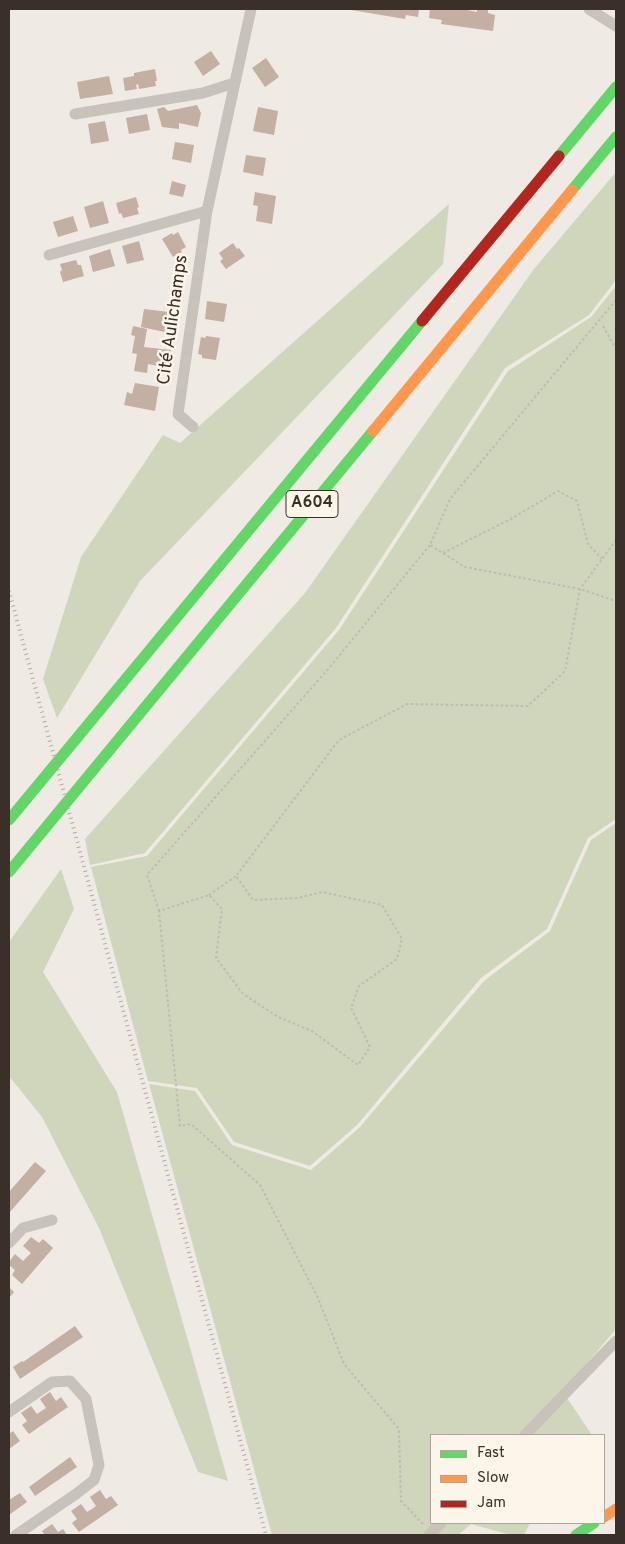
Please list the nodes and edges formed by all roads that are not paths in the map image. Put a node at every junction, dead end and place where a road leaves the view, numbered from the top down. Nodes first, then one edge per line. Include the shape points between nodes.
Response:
1 (251, 9) edge
2 (589, 9) edge
3 (616, 26) edge
4 (234, 83) junction
5 (616, 87) edge
6 (75, 114) dead end
7 (616, 138) edge
8 (208, 211) junction
9 (49, 255) dead end
10 (193, 427) dead end
11 (9, 820) edge
12 (9, 872) edge
13 (52, 1220) dead end
14 (9, 1243) edge
15 (616, 1341) edge
16 (9, 1412) edge
17 (526, 1434) edge
18 (616, 1509) edge
19 (605, 1516) edge
20 (440, 1524) edge
21 (592, 1524) edge
22 (430, 1534) edge
23 (16, 1535) edge
24 (576, 1535) edge

1 - 4 street, Cité Aulichamps
2 - 3 street
4 - 6 street via 203,94
4 - 8 street, Cité Aulichamps
5 - 11 main road, A604
7 - 12 main road, A604
8 - 9 street
8 - 10 street, Cité Aulichamps via 178,414
13 - 14 street via 23,1228
15 - 17 street
16 - 23 street via 52,1382 70,1381 86,1399 99,1465 94,1480
18 - 19 main road
20 - 22 street
21 - 24 main road

